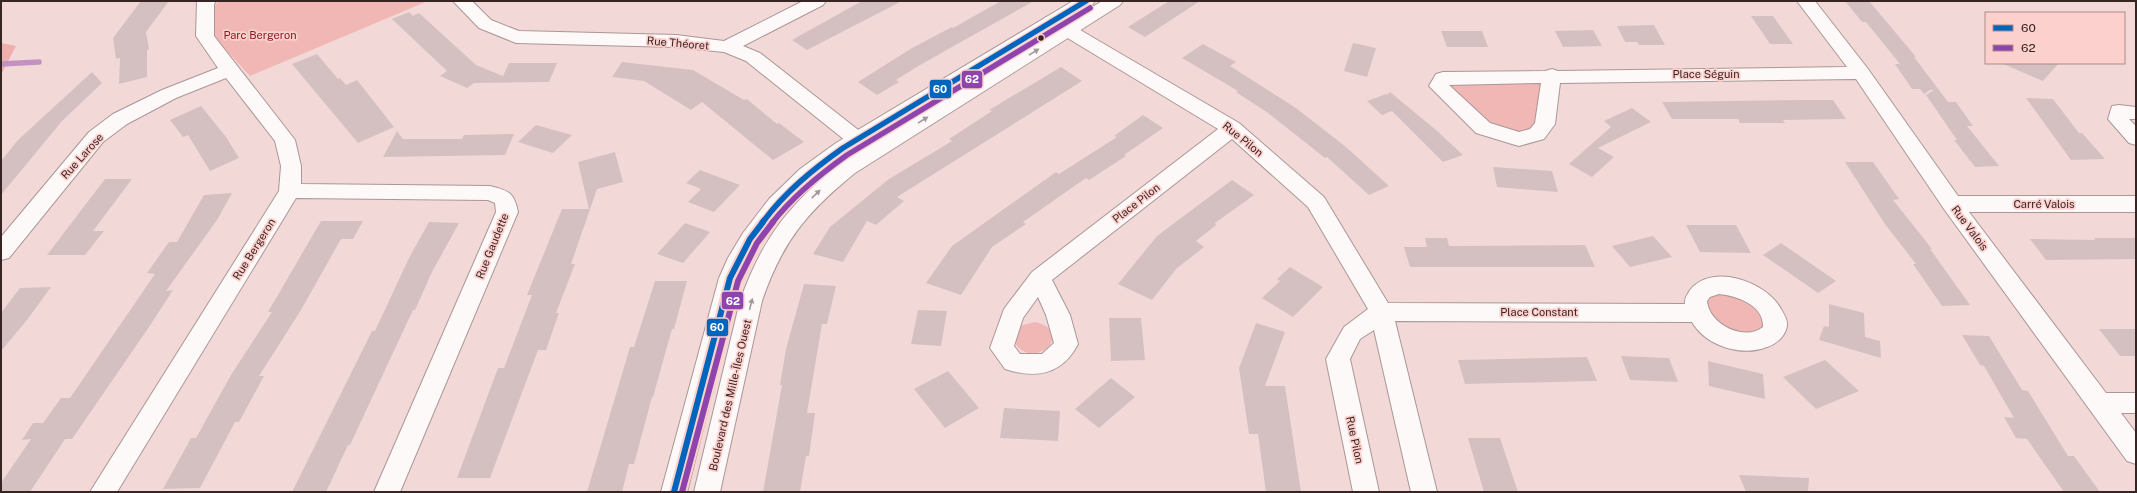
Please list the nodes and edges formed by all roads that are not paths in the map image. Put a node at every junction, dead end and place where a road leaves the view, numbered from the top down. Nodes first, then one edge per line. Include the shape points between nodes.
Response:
1 (207, 1) edge
2 (462, 1) edge
3 (818, 1) edge
4 (1086, 1) edge
5 (1114, 1) edge
6 (1806, 1) edge
7 (1059, 26) junction
8 (727, 47) junction
9 (230, 70) junction
10 (1860, 73) junction
11 (1552, 75) junction
12 (2136, 113) edge
13 (1232, 128) junction
14 (2136, 138) edge
15 (865, 146) junction
16 (290, 191) junction
17 (1952, 204) junction
18 (2136, 204) edge
19 (1, 252) edge
20 (1040, 278) dead end
21 (1381, 312) junction
22 (1697, 313) dead end
23 (2100, 403) junction
24 (2136, 403) edge
25 (2136, 453) edge
26 (103, 492) edge
27 (387, 492) edge
28 (674, 492) edge
29 (707, 492) edge
30 (1366, 492) edge
31 (1424, 492) edge

1 - 9 street, Rue Bergeron via 205,36
2 - 8 street, Rue Théoret via 485,24 516,37 676,41
3 - 8 street
4 - 7 street, Boulevard des Mille-Îles Ouest
5 - 7 street, Boulevard des Mille-Îles Ouest
6 - 10 street, Rue Valois
7 - 13 street, Rue Pilon
7 - 15 street, Boulevard des Mille-Îles Ouest
8 - 15 street, Rue Théoret via 753,57
9 - 16 street, Rue Bergeron via 285,140 291,166
9 - 19 street, Rue Larose via 169,94 120,119 96,137
10 - 11 street, Place Séguin
10 - 17 street, Rue Valois
11 - 11 street, Place Séguin via 1443,78 1440,86 1483,128 1519,139 1537,134 1545,124
12 - 14 street via 2119,111 2118,119
13 - 20 street, Place Pilon
13 - 21 street, Rue Pilon via 1316,202
15 - 28 street, Boulevard des Mille-Îles Ouest via 830,156 786,193 758,226 741,252 723,301
29 -> 15 street, Boulevard des Mille-Îles Ouest via 751,302 767,259 785,230 809,201 839,175
16 - 26 street, Rue Bergeron
16 - 27 street, Rue Gaudette via 490,193 504,199 507,212
17 - 18 street, Carré Valois
17 - 23 street, Rue Valois
21 - 22 street, Place Constant
21 - 30 street, Rue Pilon via 1352,333 1338,359
21 - 31 street, Rue Pilon
23 - 24 street
23 - 25 street, Rue Valois

